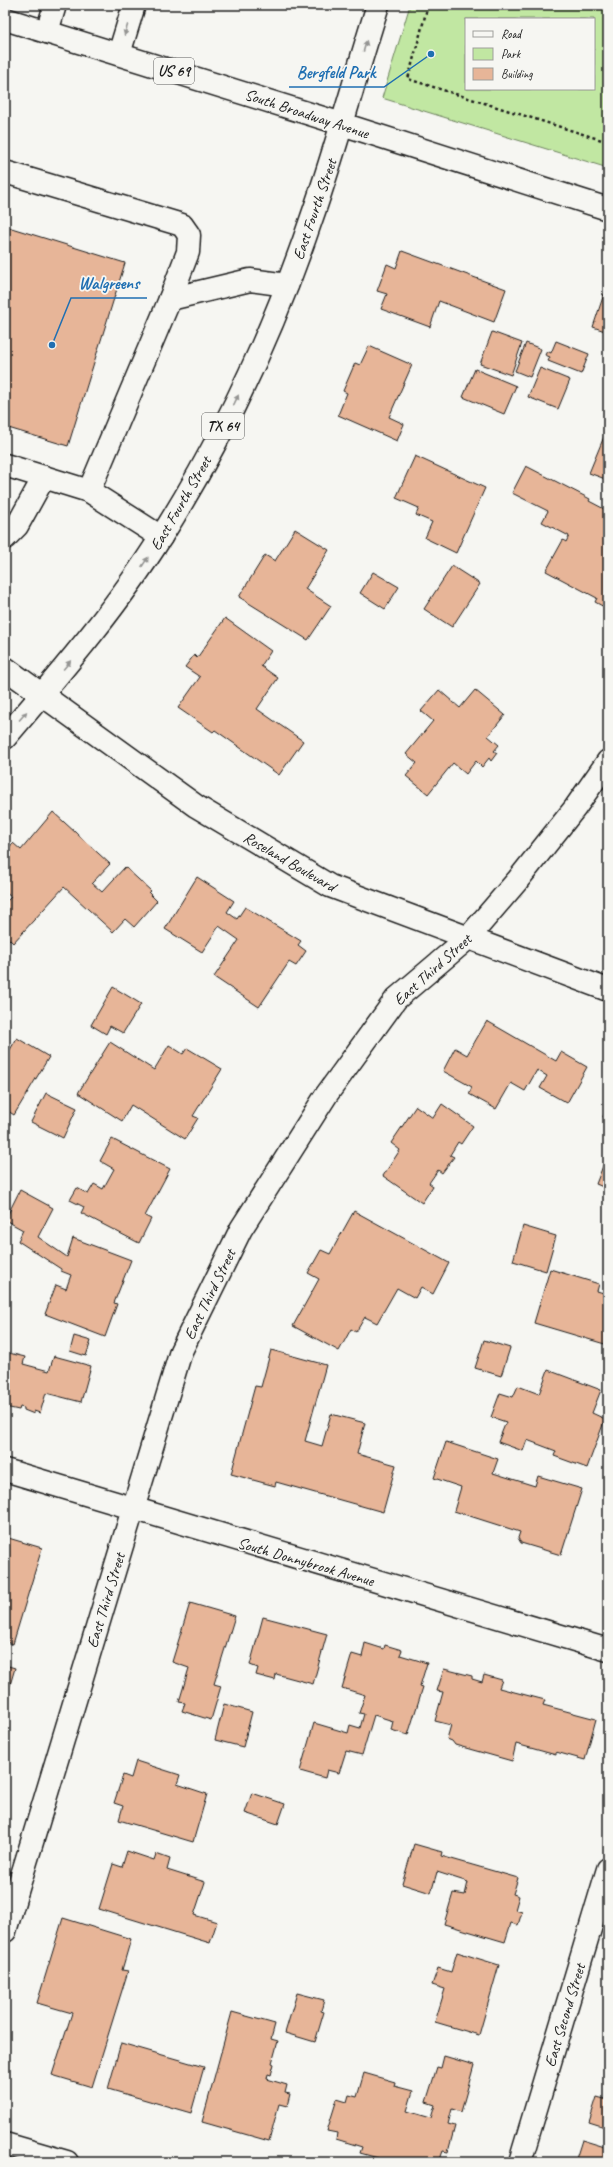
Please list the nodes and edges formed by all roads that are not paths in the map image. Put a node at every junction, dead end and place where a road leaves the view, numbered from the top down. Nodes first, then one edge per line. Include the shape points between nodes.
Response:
1 (55, 5) edge
2 (134, 5) edge
3 (378, 5) edge
4 (5, 19) edge
5 (47, 32) junction
6 (119, 54) junction
7 (342, 124) junction
8 (5, 172) edge
9 (608, 209) edge
10 (286, 285) junction
11 (170, 299) junction
12 (5, 465) edge
13 (44, 477) junction
14 (89, 491) junction
15 (161, 537) junction
16 (5, 538) edge
17 (5, 668) edge
18 (42, 695) junction
19 (5, 738) edge
20 (608, 761) edge
21 (468, 938) junction
22 (608, 990) edge
23 (5, 1470) edge
24 (132, 1509) junction
25 (608, 1650) edge
26 (608, 1869) edge
27 (5, 1931) edge
28 (5, 2144) edge
29 (66, 2162) edge
30 (520, 2162) edge

1 - 5 street
2 -> 6 street
7 -> 3 street, East Fourth Street
4 - 5 street, South Broadway Avenue / US 69
5 - 6 street, South Broadway Avenue / US 69
6 - 7 street, South Broadway Avenue / US 69
7 - 9 street, South Broadway Avenue
7 - 10 street, East Fourth Street / TX 64 via 311,221
8 - 11 street via 182,225 189,235 188,252
10 - 11 street via 250,280
15 -> 10 street, East Fourth Street / TX 64 via 214,444
11 - 14 street
12 - 13 street
13 - 14 street
13 - 16 street via 17,526
14 - 15 street
18 -> 15 street, East Fourth Street / TX 64 via 103,620
17 - 18 street, Roseland Boulevard
19 -> 18 street, East Fourth Street / TX 64
18 - 21 street, Roseland Boulevard via 196,806 330,886
20 - 21 street, East Third Street via 575,808
21 - 22 street, Roseland Boulevard
21 - 24 street, East Third Street via 396,999 327,1094 241,1229 180,1351
23 - 24 street, South Donnybrook Avenue
24 - 25 street, South Donnybrook Avenue
24 - 27 street, East Third Street
26 - 30 street, East Second Street
28 - 29 street

